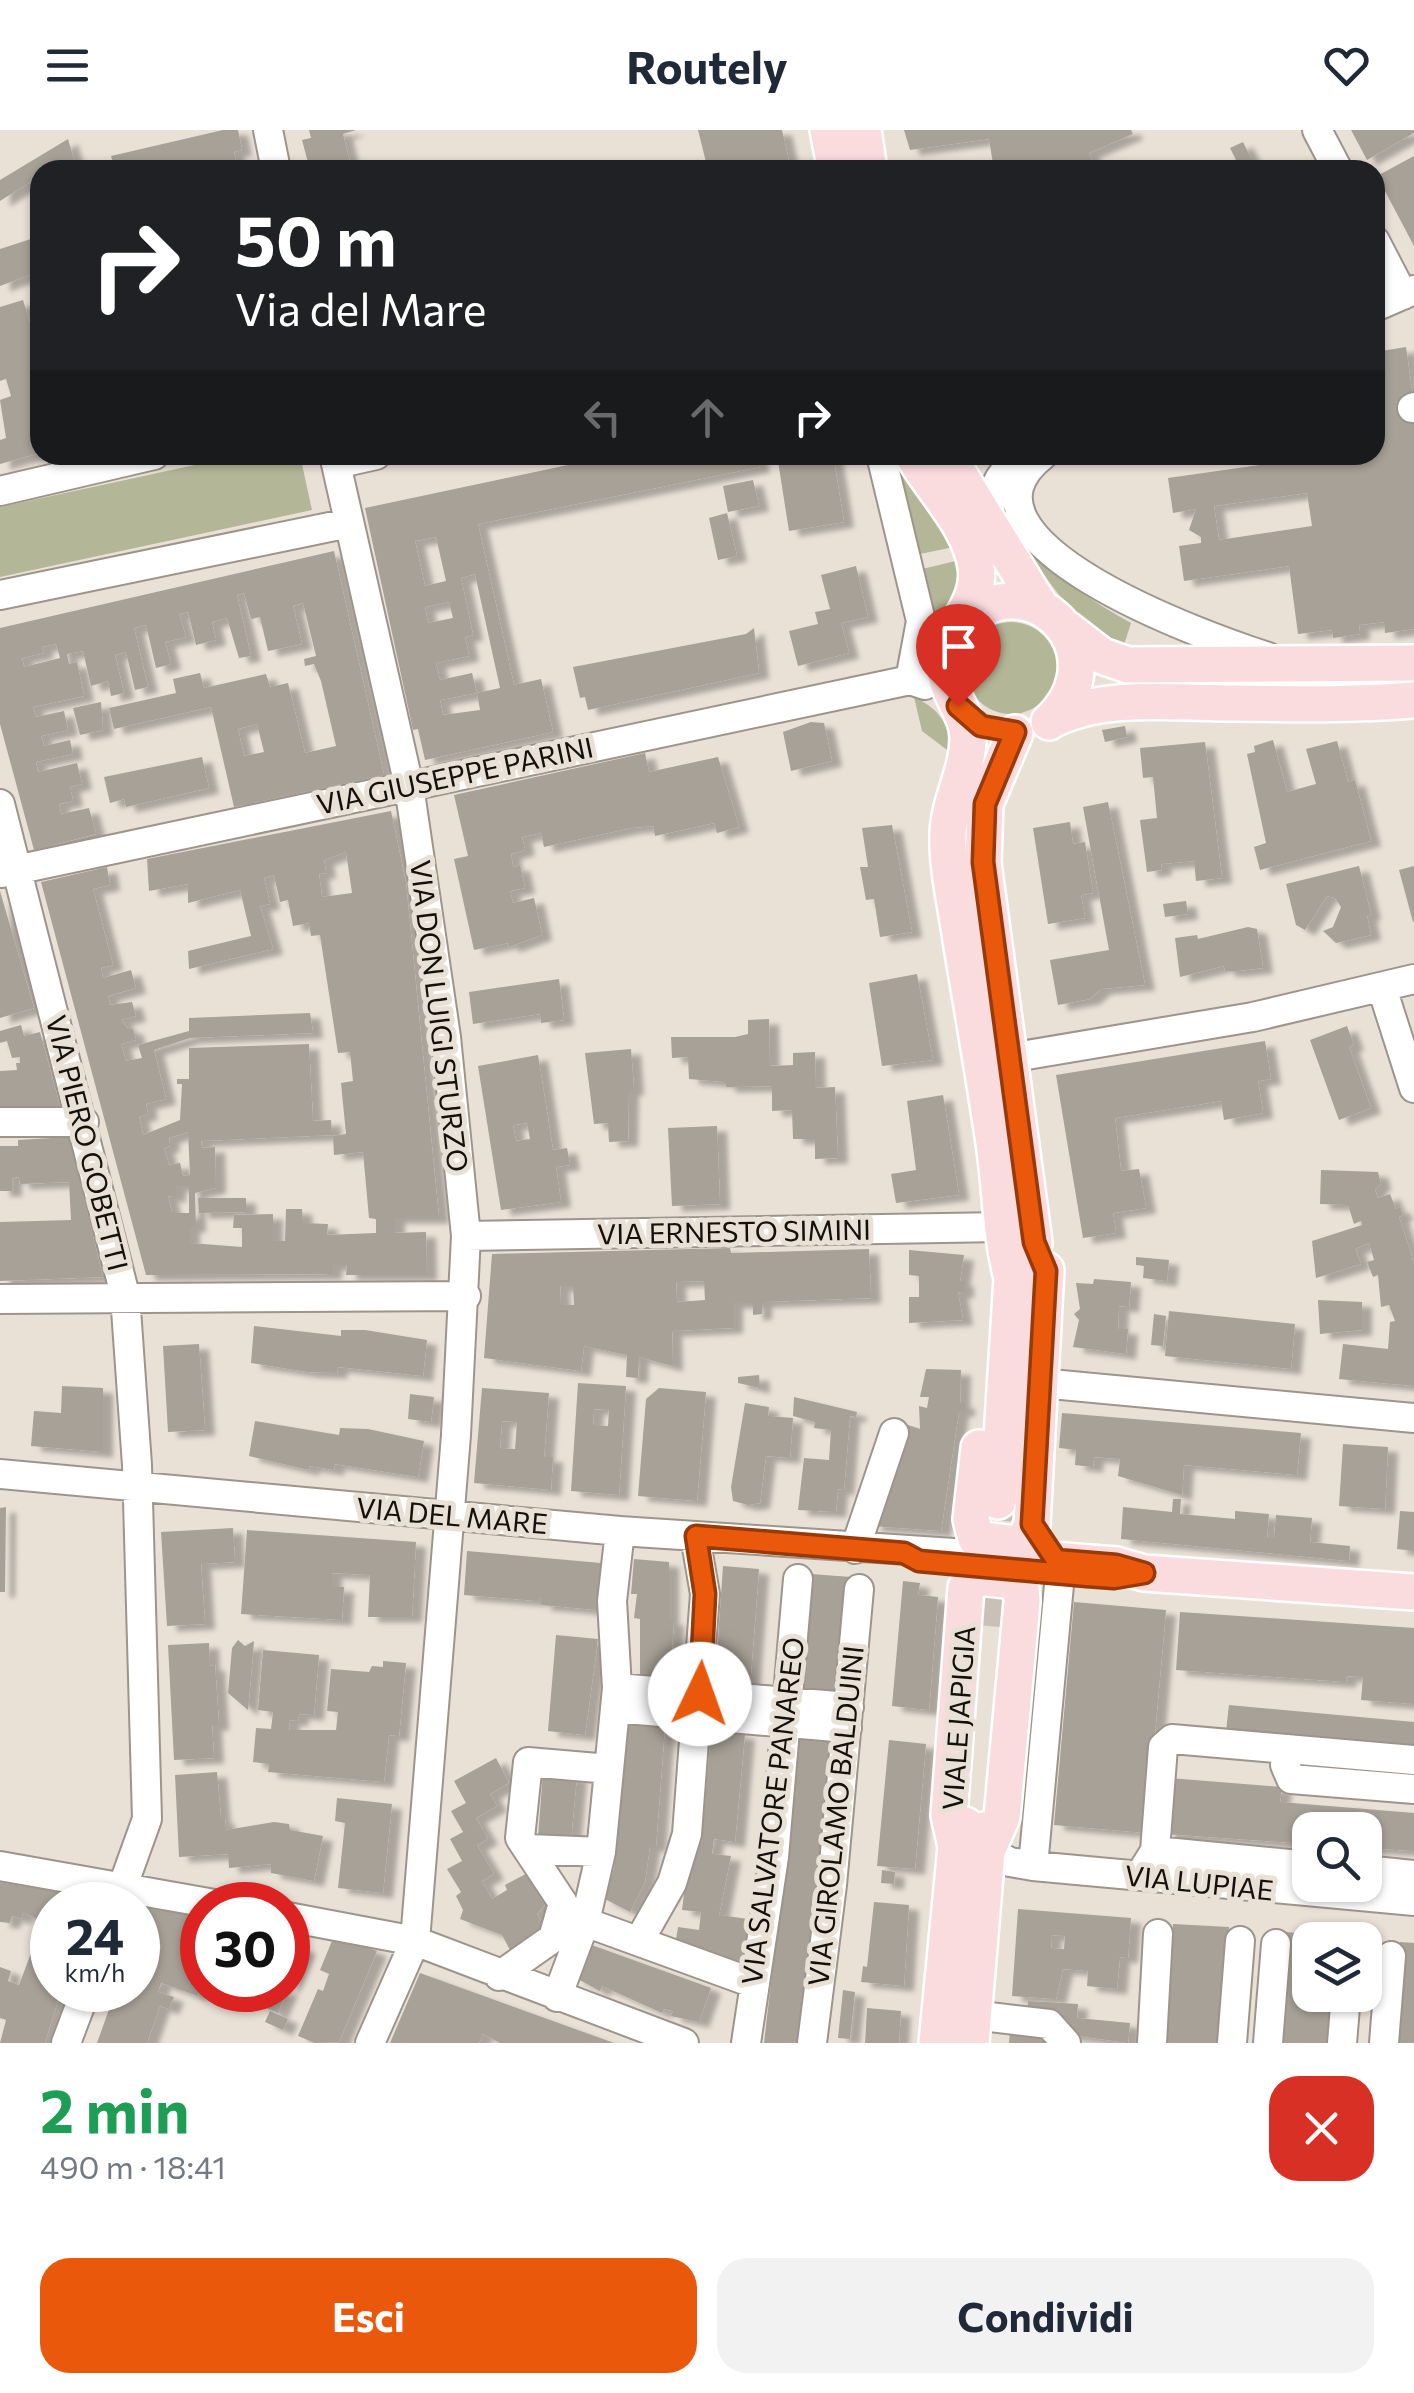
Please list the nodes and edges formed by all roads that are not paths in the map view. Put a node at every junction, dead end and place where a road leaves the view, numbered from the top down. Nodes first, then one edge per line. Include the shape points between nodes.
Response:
1 (268, 130) edge
2 (828, 130) edge
3 (863, 130) edge
4 (1317, 130) edge
5 (274, 160) edge
6 (834, 160) edge
7 (868, 160) edge
8 (1333, 160) edge
9 (1385, 256) edge
10 (1409, 293) edge
11 (1385, 303) edge
12 (111, 465) edge
13 (336, 465) edge
14 (883, 465) edge
15 (920, 465) edge
16 (954, 465) edge
17 (1008, 465) edge
18 (1030, 465) edge
19 (0, 491) edge
20 (349, 523) junction
21 (990, 524) junction
22 (0, 594) edge
23 (1053, 618) junction
24 (956, 629) junction
25 (1414, 663) edge
26 (1298, 666) junction
27 (910, 680) junction
28 (1414, 700) edge
29 (958, 706) junction
30 (1050, 721) junction
31 (1015, 732) junction
32 (408, 786) junction
33 (0, 804) edge
34 (9, 871) edge
35 (1414, 979) edge
36 (1382, 988) junction
37 (1009, 1058) junction
38 (1414, 1088) edge
39 (0, 1122) edge
40 (84, 1122) junction
41 (466, 1236) junction
42 (1014, 1238) junction
43 (125, 1295) junction
44 (466, 1296) junction
45 (0, 1299) edge
46 (1040, 1383) junction
47 (1414, 1418) edge
48 (894, 1433) dead end
49 (0, 1474) edge
50 (137, 1488) junction
51 (1004, 1512) junction
52 (450, 1515) junction
53 (620, 1531) junction
54 (696, 1536) junction
55 (855, 1549) junction
56 (942, 1557) junction
57 (1000, 1562) joint
58 (1057, 1569) junction
59 (798, 1579) dead end
60 (966, 1588) junction
61 (859, 1589) dead end
62 (1414, 1592) edge
63 (1003, 1618) junction
64 (616, 1698) junction
65 (699, 1705) junction
66 (789, 1712) junction
67 (848, 1717) junction
68 (1286, 1749) junction
69 (1414, 1760) edge
70 (609, 1769) junction
71 (1414, 1789) edge
72 (528, 1849) junction
73 (972, 1849) junction
74 (1154, 1850) junction
75 (600, 1852) junction
76 (1292, 1864) edge
77 (0, 1866) edge
78 (1033, 1866) junction
79 (1382, 1871) edge
80 (1414, 1874) edge
81 (1139, 1877) junction
82 (64, 1882) edge
83 (125, 1882) edge
84 (672, 1883) junction
85 (1414, 1901) edge
86 (310, 1921) edge
87 (584, 1922) junction
88 (1158, 1934) dead end
89 (1240, 1940) dead end
90 (414, 1941) junction
91 (639, 1941) junction
92 (1276, 1944) dead end
93 (666, 1951) junction
94 (1391, 1956) dead end
95 (499, 1976) junction
96 (752, 1983) junction
97 (557, 1996) junction
98 (78, 2012) edge
99 (1345, 2012) edge
100 (972, 2029) edge
101 (66, 2043) edge
102 (370, 2043) edge
103 (684, 2043) edge
104 (746, 2043) edge
105 (812, 2043) edge
106 (936, 2043) edge
107 (1066, 2043) edge
108 (1152, 2043) edge
109 (1232, 2043) edge
110 (1268, 2043) edge
111 (1342, 2043) edge
112 (1384, 2043) edge

1 - 5 street
2 - 6 main road
3 - 7 main road
4 - 8 street
9 - 10 street
10 - 11 street
12 - 19 street
13 - 20 street, VIA DON LUIGI STURZO
14 - 27 street via 921,622
15 - 24 main road via 975,563 975,591
16 - 21 main road
17 - 21 street via 996,483
18 - 26 street via 1014,501 1018,516 1082,574 1144,610
20 - 22 street
20 - 32 street, VIA DON LUIGI STURZO
21 - 23 main road
23 - 24 main road via 1016,600 990,604
23 - 26 main road via 1102,656 1128,665
23 - 30 main road via 1078,661 1066,705
24 - 29 main road via 945,662
25 - 26 main road
27 - 29 street via 939,689
27 - 32 street, VIA GIUSEPPE PARINI
28 - 30 main road via 1162,702 1086,708
29 - 31 main road via 981,726
29 - 42 main road via 966,719 967,756 952,804 948,853
30 - 31 main road
31 - 37 main road via 982,823
32 - 34 street, VIA GIUSEPPE PARINI
32 - 41 street, VIA DON LUIGI STURZO via 446,1037
33 - 34 street, VIA PIERO GOBETTI
34 - 40 street, VIA PIERO GOBETTI
35 - 36 street
36 - 37 street via 1254,1018
36 - 38 street
37 - 42 main road
39 - 40 street
40 - 43 street, VIA PIERO GOBETTI
41 - 42 street, VIA ERNESTO SIMINI
41 - 44 street, VIA DON LUIGI STURZO
42 - 46 main road via 1046,1271
42 - 51 main road
43 - 44 street
43 - 45 street
43 - 50 street, VIA PIERO GOBETTI
44 - 52 street, VIA DON LUIGI STURZO
46 - 47 street
46 - 51 main road
48 - 55 street
49 - 50 street, VIA DEL MARE
50 - 52 street, VIA DEL MARE
50 - 83 street, VIA PIERO GOBETTI via 147,1818
51 - 56 street
51 - 58 main road
52 - 53 street, VIA DEL MARE
52 - 90 street, VIA DON LUIGI STURZO
53 - 54 street, VIA DEL MARE
53 - 64 street via 612,1601
54 - 55 street, VIA DEL MARE
54 - 65 street via 705,1594
55 - 56 street, VIA DEL MARE via 920,1548
56 - 57 street, VIA DEL MARE
56 - 60 street
57 - 58 main road
58 - 62 main road via 1116,1565 1144,1573
58 - 63 main road
58 - 78 street
59 - 66 street, VIA SALVATORE PANAREO
60 - 63 main road via 979,1578 1021,1587
60 - 73 main road, VIALE JAPIGIA via 949,1815
61 - 67 street, VIA GIROLAMO BALDUINI
63 - 73 main road, VIALE JAPIGIA via 1002,1817
64 - 65 street
64 - 70 street
65 - 66 street
65 - 84 street via 688,1834
66 - 67 street
66 - 96 street, VIA SALVATORE PANAREO
67 - 105 street, VIA GIROLAMO BALDUINI
68 - 69 street
68 - 71 street via 1291,1779
68 - 74 street via 1172,1739 1163,1747
70 - 72 street via 528,1762 520,1838
70 - 75 street
72 - 75 street
72 - 95 street via 563,1904 553,1938
73 - 78 street, VIA LUPIAE
73 - 100 main road, VIALE JAPIGIA
73 - 106 main road, VIALE JAPIGIA
74 - 76 street
74 - 81 street
75 - 87 street
77 - 82 street
78 - 81 street, VIA LUPIAE
79 - 80 street
81 - 85 street, VIA LUPIAE
84 - 91 street
84 - 93 street
86 - 90 street
87 - 91 street
87 - 97 street
88 - 108 street
89 - 109 street
90 - 95 street
90 - 102 street, VIA DON LUIGI STURZO
91 - 93 street
92 - 110 street
93 - 96 street
94 - 112 street
95 - 97 street
96 - 104 street, VIA SALVATORE PANAREO
97 - 103 street
98 - 101 street
99 - 111 street
100 - 107 street via 1049,2024

